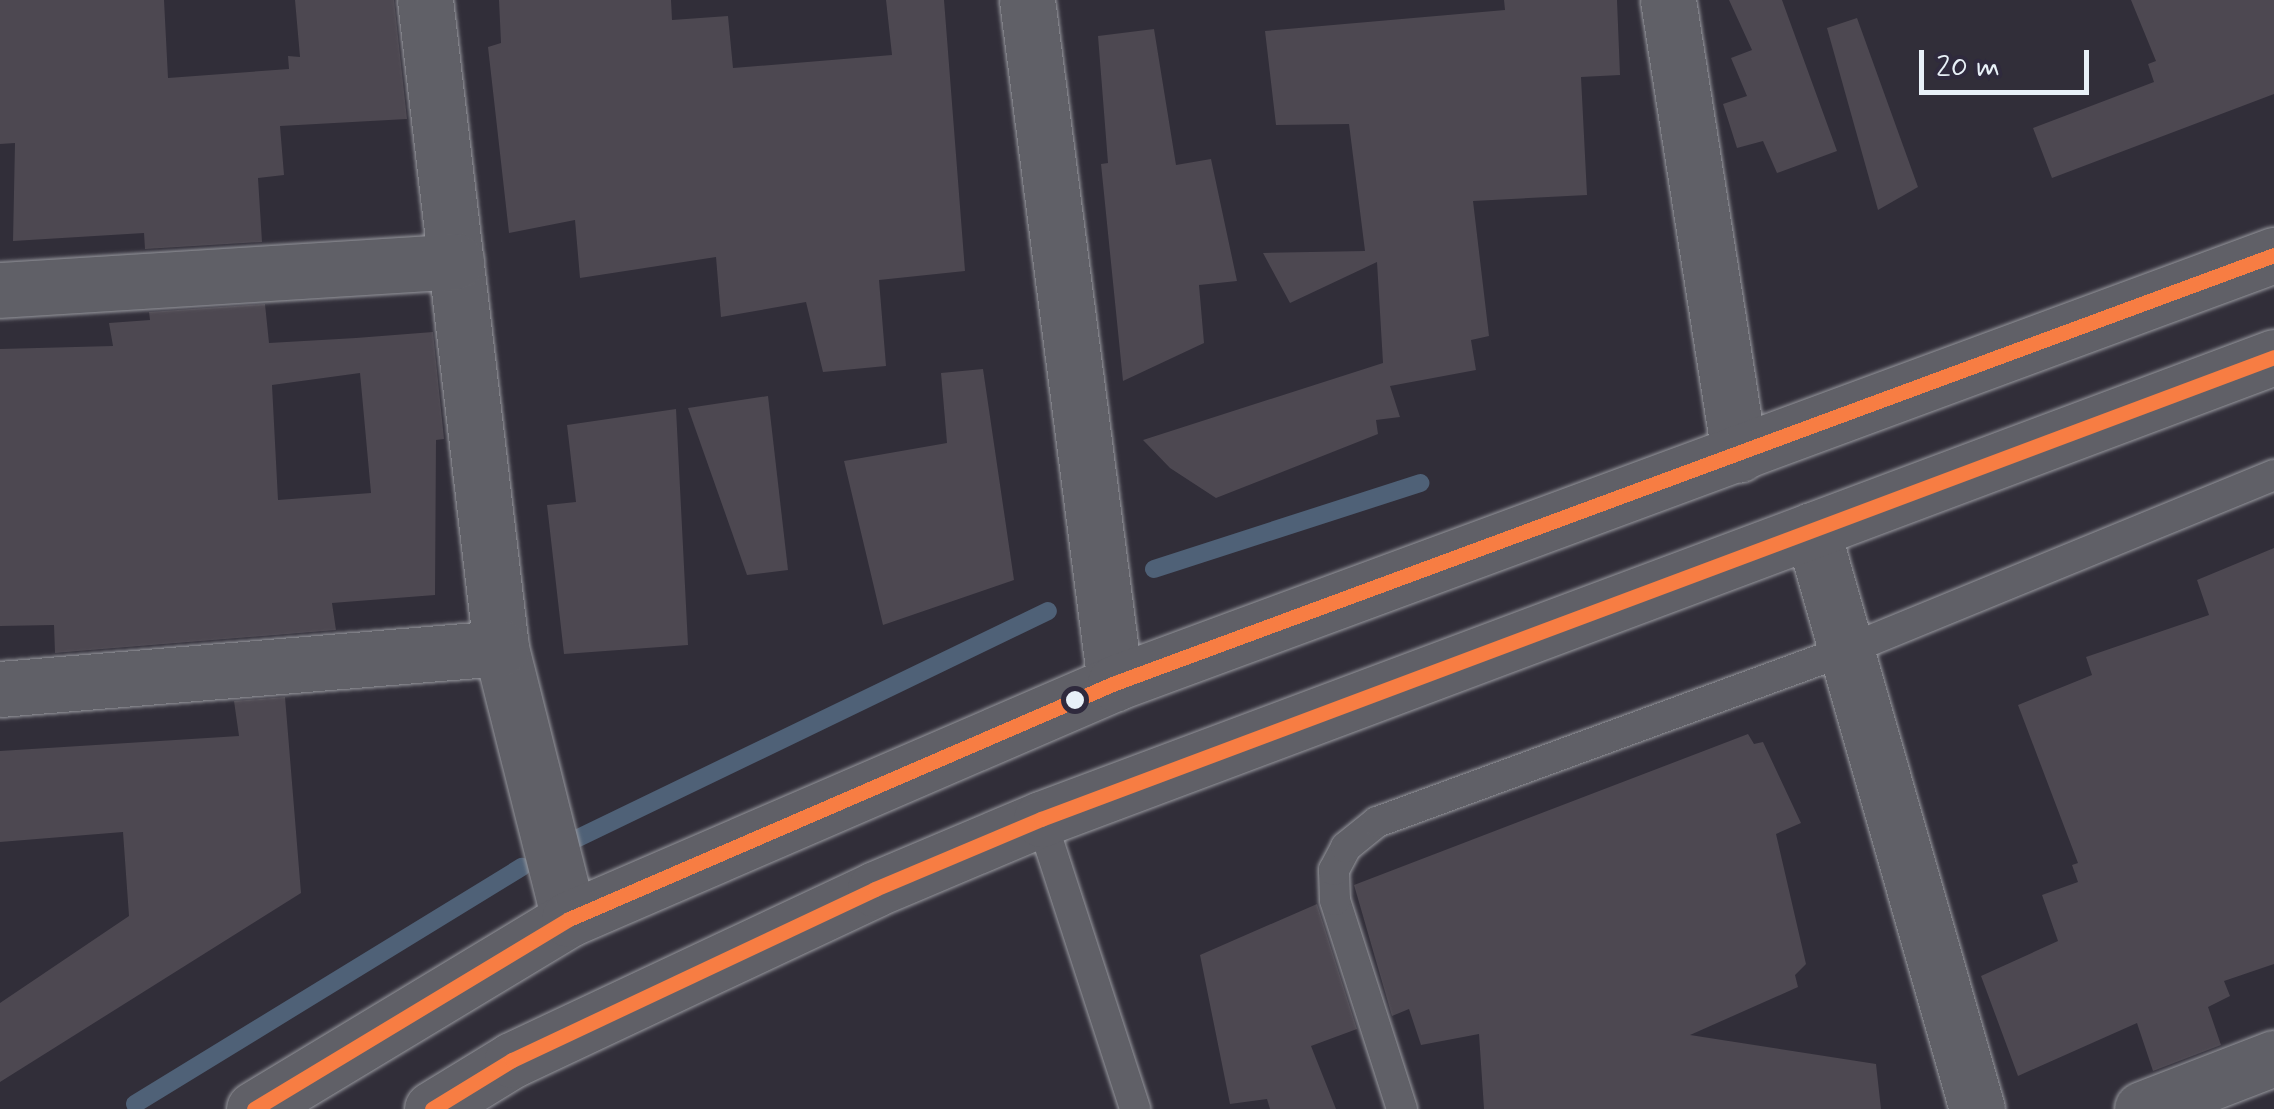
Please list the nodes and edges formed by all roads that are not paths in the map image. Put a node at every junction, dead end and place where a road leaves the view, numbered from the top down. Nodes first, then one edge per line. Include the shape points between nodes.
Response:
1 (425, 0) edge
2 (1027, 0) edge
3 (1668, 0) edge
4 (2274, 255) edge
5 (456, 261) junction
6 (0, 290) edge
7 (2274, 356) edge
8 (1739, 454) junction
9 (2274, 475) edge
10 (1812, 530) junction
11 (501, 648) junction
12 (1846, 651) junction
13 (1115, 683) junction
14 (0, 689) edge
15 (1041, 819) junction
16 (569, 918) junction
17 (2274, 1058) edge
18 (254, 1109) edge
19 (432, 1109) edge
20 (1135, 1109) edge
21 (1402, 1109) edge
22 (1977, 1109) edge
23 (2142, 1109) edge

1 - 5 main road
2 - 13 main road
3 - 8 main road
4 - 8 main road
5 - 6 main road
5 - 11 main road
7 - 10 main road
8 - 13 main road
9 - 12 lane
10 - 12 main road
10 - 15 main road
11 - 14 main road
11 - 16 main road
12 - 21 lane via 1377,822 1346,848 1334,870 1335,900
12 - 22 main road
13 - 16 main road
15 - 19 main road via 546,1044
15 - 20 lane
16 - 18 main road
17 - 23 main road

